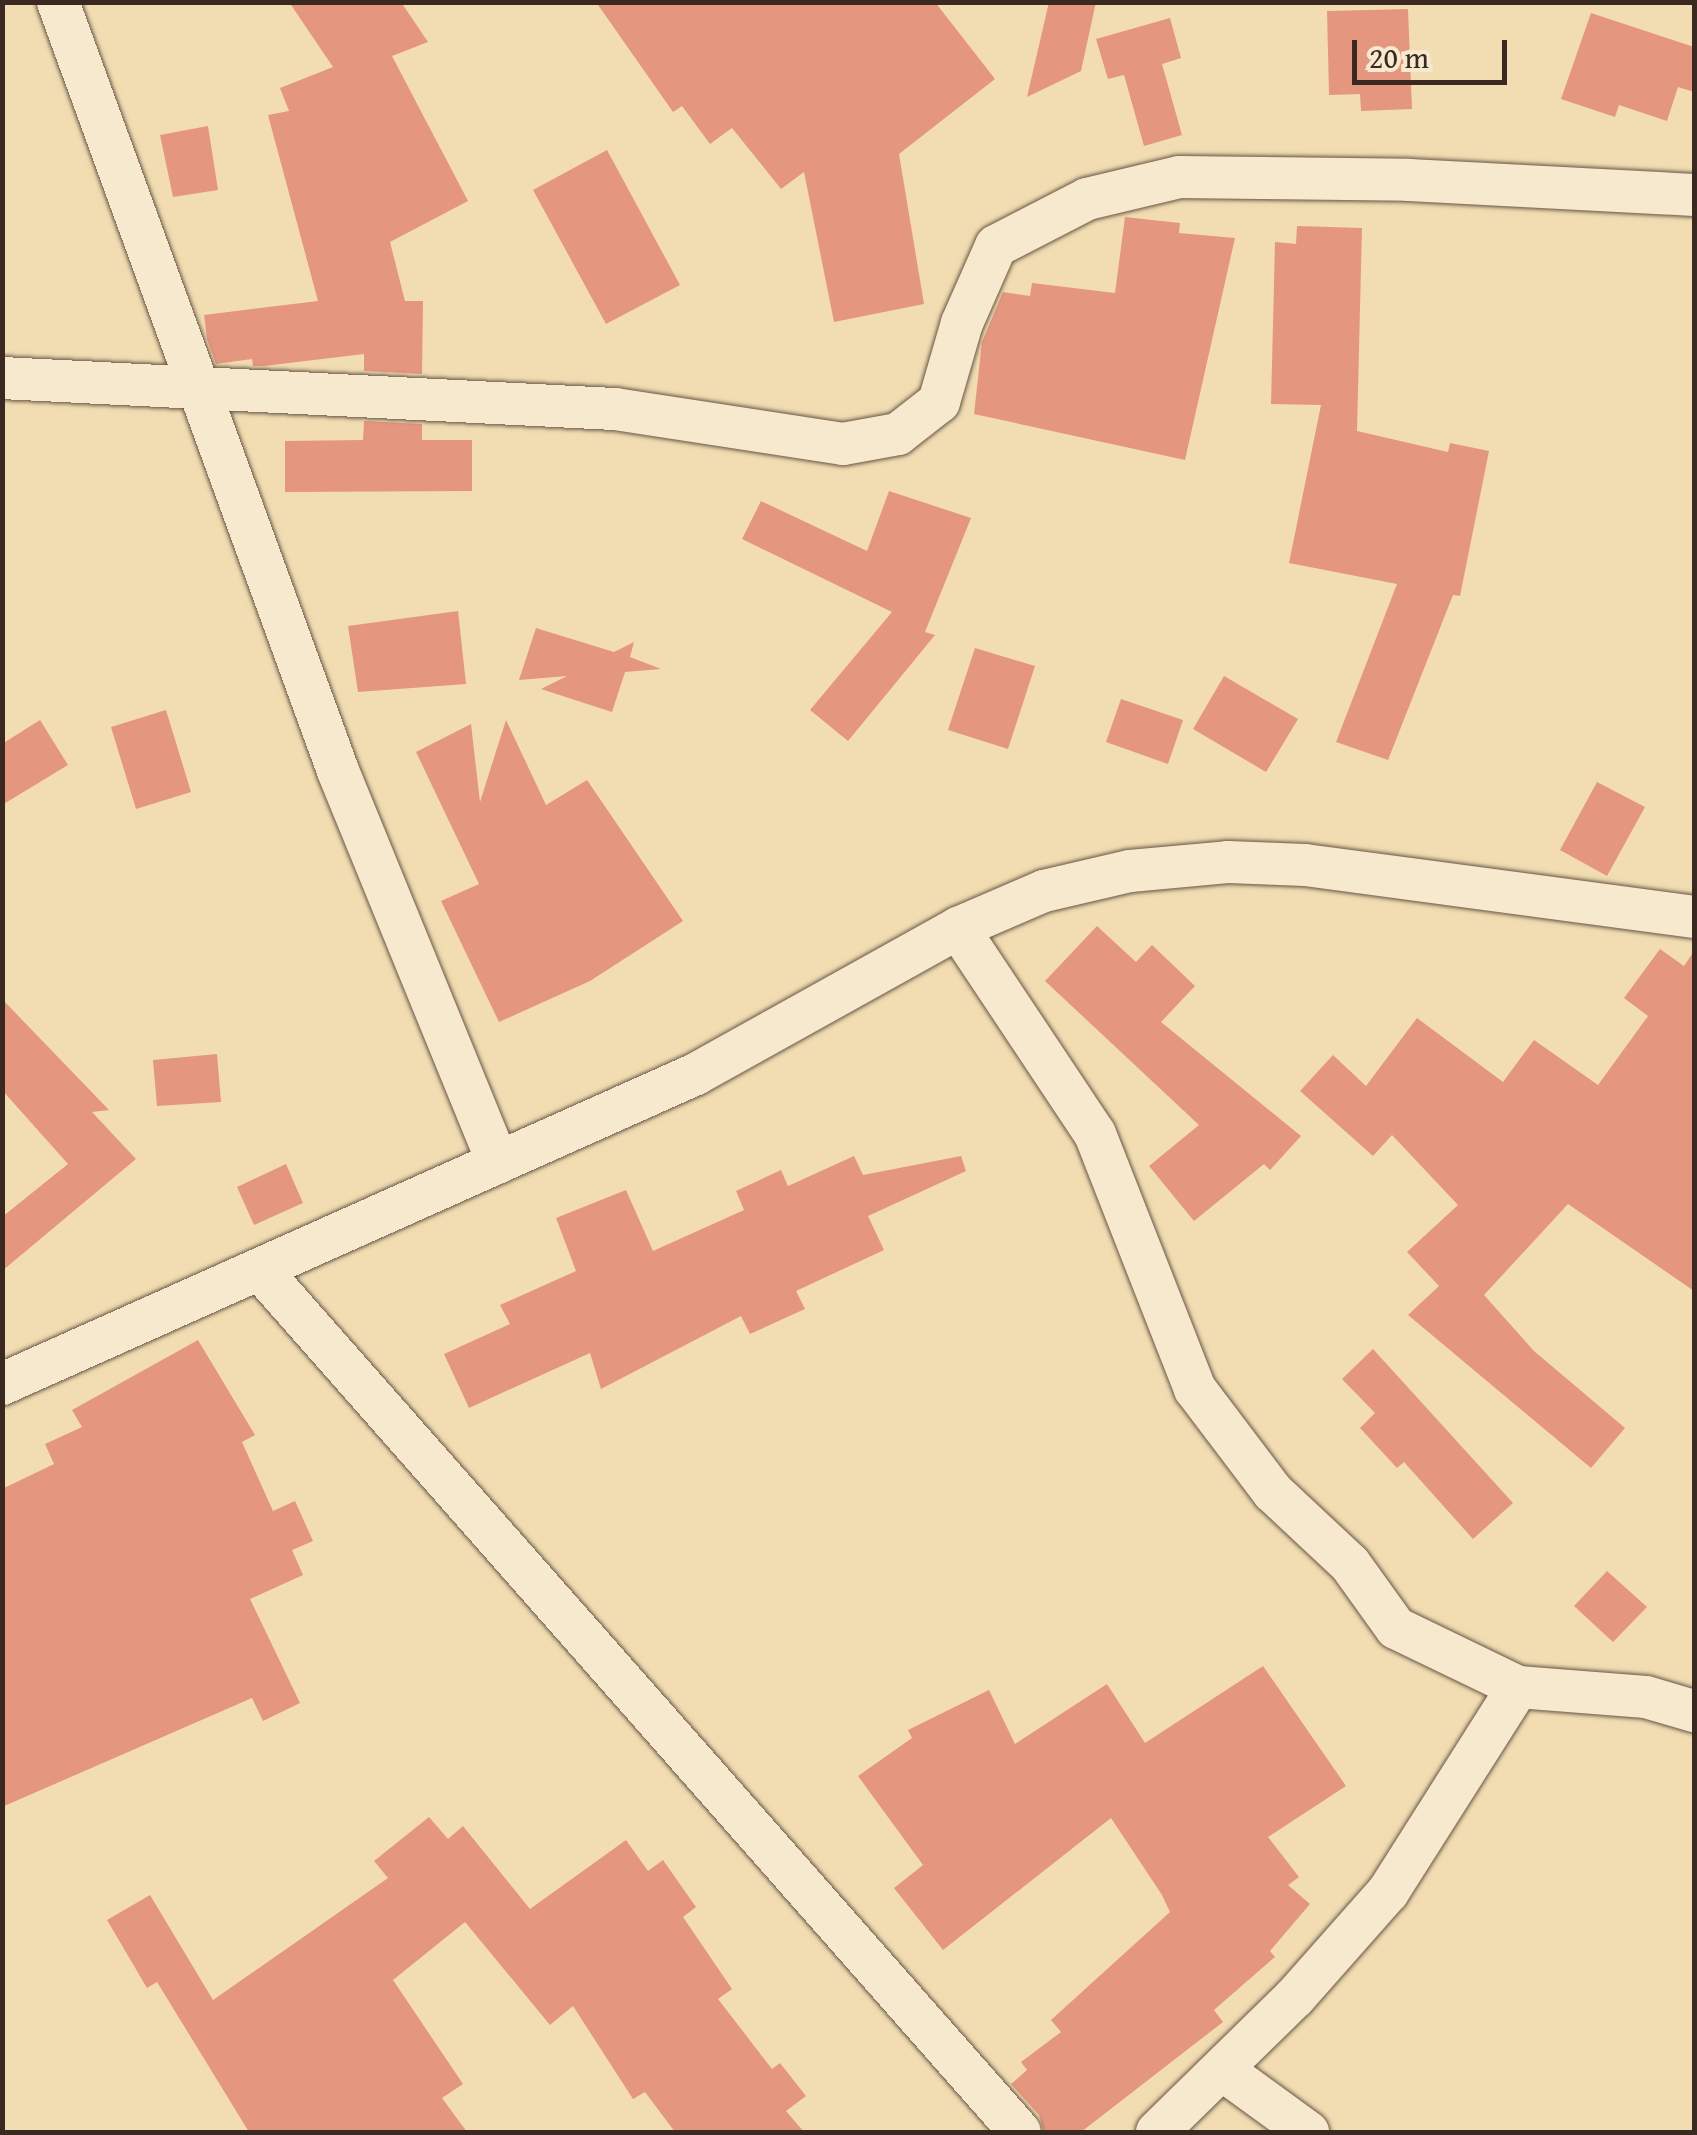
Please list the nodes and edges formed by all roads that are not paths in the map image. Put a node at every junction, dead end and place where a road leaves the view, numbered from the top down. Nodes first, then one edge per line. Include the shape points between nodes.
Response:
1 (58, 2) edge
2 (1694, 195) edge
3 (2, 378) edge
4 (205, 392) junction
5 (1694, 917) edge
6 (958, 928) junction
7 (498, 1163) junction
8 (262, 1272) junction
9 (2, 1384) edge
10 (1518, 1687) junction
11 (1694, 1711) edge
12 (1224, 2071) junction
13 (1020, 2132) edge
14 (1156, 2132) edge
15 (1308, 2132) edge

1 - 4 street
2 - 4 street via 1409,180 1179,177 1086,199 996,246 962,323 939,402 898,434 843,444 615,409
3 - 4 street
4 - 7 street via 338,771
5 - 6 street via 1305,865 1228,862 1130,871 1044,890
6 - 7 street via 696,1074
6 - 10 street via 1096,1134 1195,1389 1273,1492 1350,1564 1396,1628
7 - 8 street
8 - 9 street
8 - 13 street
10 - 11 street via 1646,1697
10 - 12 street via 1388,1892
12 - 14 street
12 - 15 street

